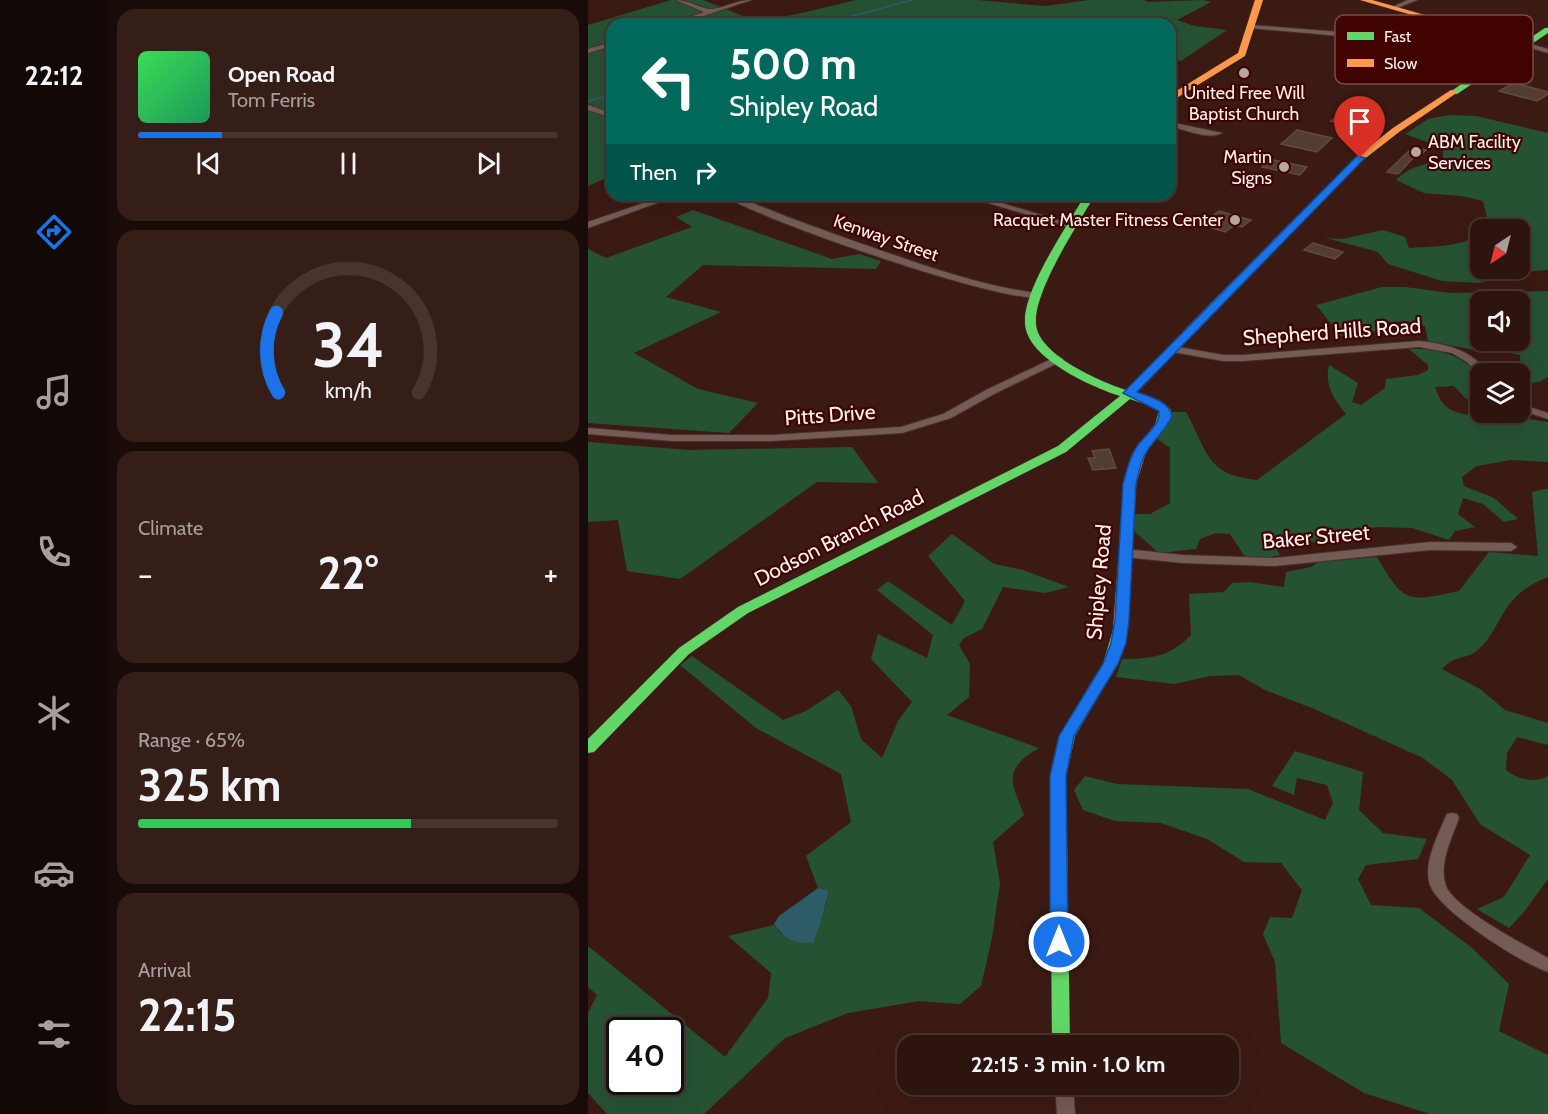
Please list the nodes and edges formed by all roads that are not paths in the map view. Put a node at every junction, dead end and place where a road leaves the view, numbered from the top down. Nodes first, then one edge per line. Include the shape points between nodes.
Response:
1 (678, 0) edge
2 (748, 0) edge
3 (1364, 0) edge
4 (1414, 0) edge
5 (1255, 1) edge
6 (1394, 8) junction
7 (711, 12) junction
8 (1419, 15) edge
9 (692, 18) edge
10 (1251, 27) junction
11 (1548, 30) edge
12 (1335, 34) edge
13 (1533, 40) edge
14 (606, 46) edge
15 (1533, 47) edge
16 (588, 51) edge
17 (1548, 51) edge
18 (1465, 84) edge
19 (1176, 95) edge
20 (588, 107) edge
21 (606, 114) edge
22 (1176, 126) edge
23 (1218, 133) dead end
24 (658, 201) edge
25 (743, 201) edge
26 (987, 201) edge
27 (1087, 201) edge
28 (588, 225) edge
29 (1074, 226) junction
30 (1036, 296) junction
31 (1173, 349) junction
32 (1058, 359) junction
33 (1474, 363) edge
34 (1129, 393) junction
35 (1530, 410) edge
36 (1548, 416) edge
37 (588, 431) edge
38 (1511, 547) dead end
39 (1125, 553) junction
40 (588, 748) edge
41 (1452, 818) dead end
42 (1548, 966) edge
43 (1061, 1035) edge
44 (1065, 1095) edge
45 (1066, 1114) edge

1 - 7 street
2 - 7 street
3 - 6 street
4 - 6 street
5 - 10 street
6 - 8 street
7 - 9 street
10 - 12 street
10 - 19 street via 1242,54
11 - 13 street, Dodson Branch Road
14 - 16 street
15 - 17 street
18 - 31 street, Dodson Branch Road via 1360,158
20 - 21 street
22 - 23 street
24 - 28 street
25 - 30 street, Kenway Street via 934,273
26 - 29 street
27 - 29 street
29 - 30 street
30 - 32 street via 1030,321 1033,333
31 - 33 street, Shepherd Hills Road via 1243,358 1435,345 1464,353
31 - 34 street, Dodson Branch Road
32 - 34 street via 1086,379
32 - 37 street, Pitts Drive via 947,416 902,430 772,438 672,438
34 - 39 street, Shipley Road via 1155,403 1165,410 1166,416 1134,463
34 - 40 street, Dodson Branch Road via 1062,449 743,610 710,631 684,651
35 - 36 street
38 - 39 street, Baker Street via 1430,546 1275,562
39 - 43 street, Shipley Road via 1118,643 1110,664 1067,736 1058,776
41 - 42 street via 1437,859 1438,886 1447,902
44 - 45 street

